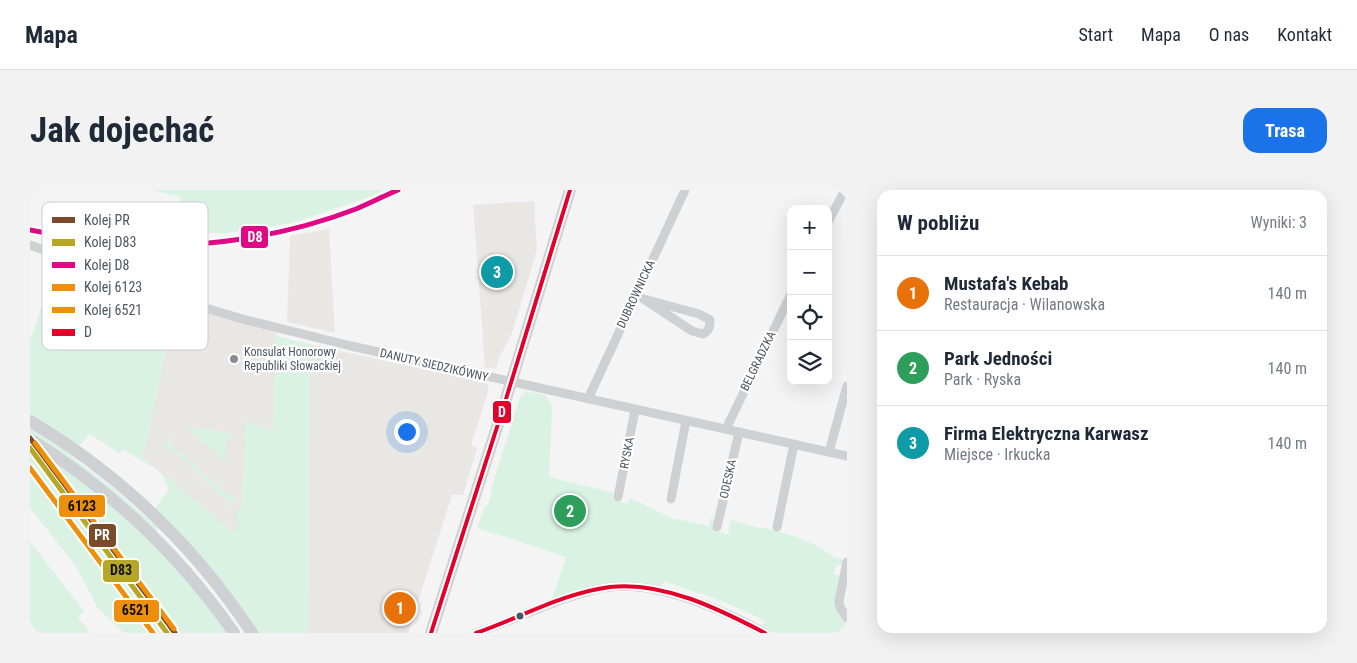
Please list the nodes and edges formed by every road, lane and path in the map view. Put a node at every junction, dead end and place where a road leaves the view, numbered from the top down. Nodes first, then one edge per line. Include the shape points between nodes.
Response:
1 (570, 190) edge
2 (685, 190) edge
3 (845, 190) edge
4 (832, 214) edge
5 (30, 245) edge
6 (42, 249) edge
7 (791, 295) edge
8 (640, 296) junction
9 (208, 309) edge
10 (511, 382) junction
11 (847, 386) edge
12 (588, 399) junction
13 (635, 410) junction
14 (30, 421) edge
15 (686, 421) junction
16 (726, 429) junction
17 (739, 432) junction
18 (30, 439) edge
19 (794, 444) junction
20 (830, 452) junction
21 (847, 456) edge
22 (618, 497) dead end
23 (671, 499) dead end
24 (717, 527) dead end
25 (776, 527) dead end
26 (847, 562) edge
27 (847, 618) edge
28 (234, 633) edge
29 (252, 633) edge
30 (431, 633) edge
31 (476, 633) edge
32 (765, 633) edge

1 - 10 main road
2 - 8 street, DUBROWNICKA
3 - 4 street
5 - 6 street, DANUTY SIEDZIKÓWNY
7 - 16 street, BELGRADZKA
8 - 8 street via 692,331 708,332 710,320 699,314
8 - 12 street, DUBROWNICKA
9 - 10 street, DANUTY SIEDZIKÓWNY via 351,346
10 - 12 street, DANUTY SIEDZIKÓWNY
10 - 30 main road
11 - 20 street
12 - 13 street, DANUTY SIEDZIKÓWNY
13 - 15 street, DANUTY SIEDZIKÓWNY
13 - 22 street, RYSKA
14 - 29 main road via 110,475 162,522 199,562
15 - 16 street, DANUTY SIEDZIKÓWNY
15 - 23 street
16 - 17 street, DANUTY SIEDZIKÓWNY
17 - 19 street, DANUTY SIEDZIKÓWNY
17 - 24 street, ODESKA
18 - 28 main road via 96,485 154,536 192,577
19 - 20 street, DANUTY SIEDZIKÓWNY
19 - 25 street
20 - 21 street, DANUTY SIEDZIKÓWNY
26 - 27 street via 839,601
31 - 32 street via 579,595 624,586 659,590 732,616

